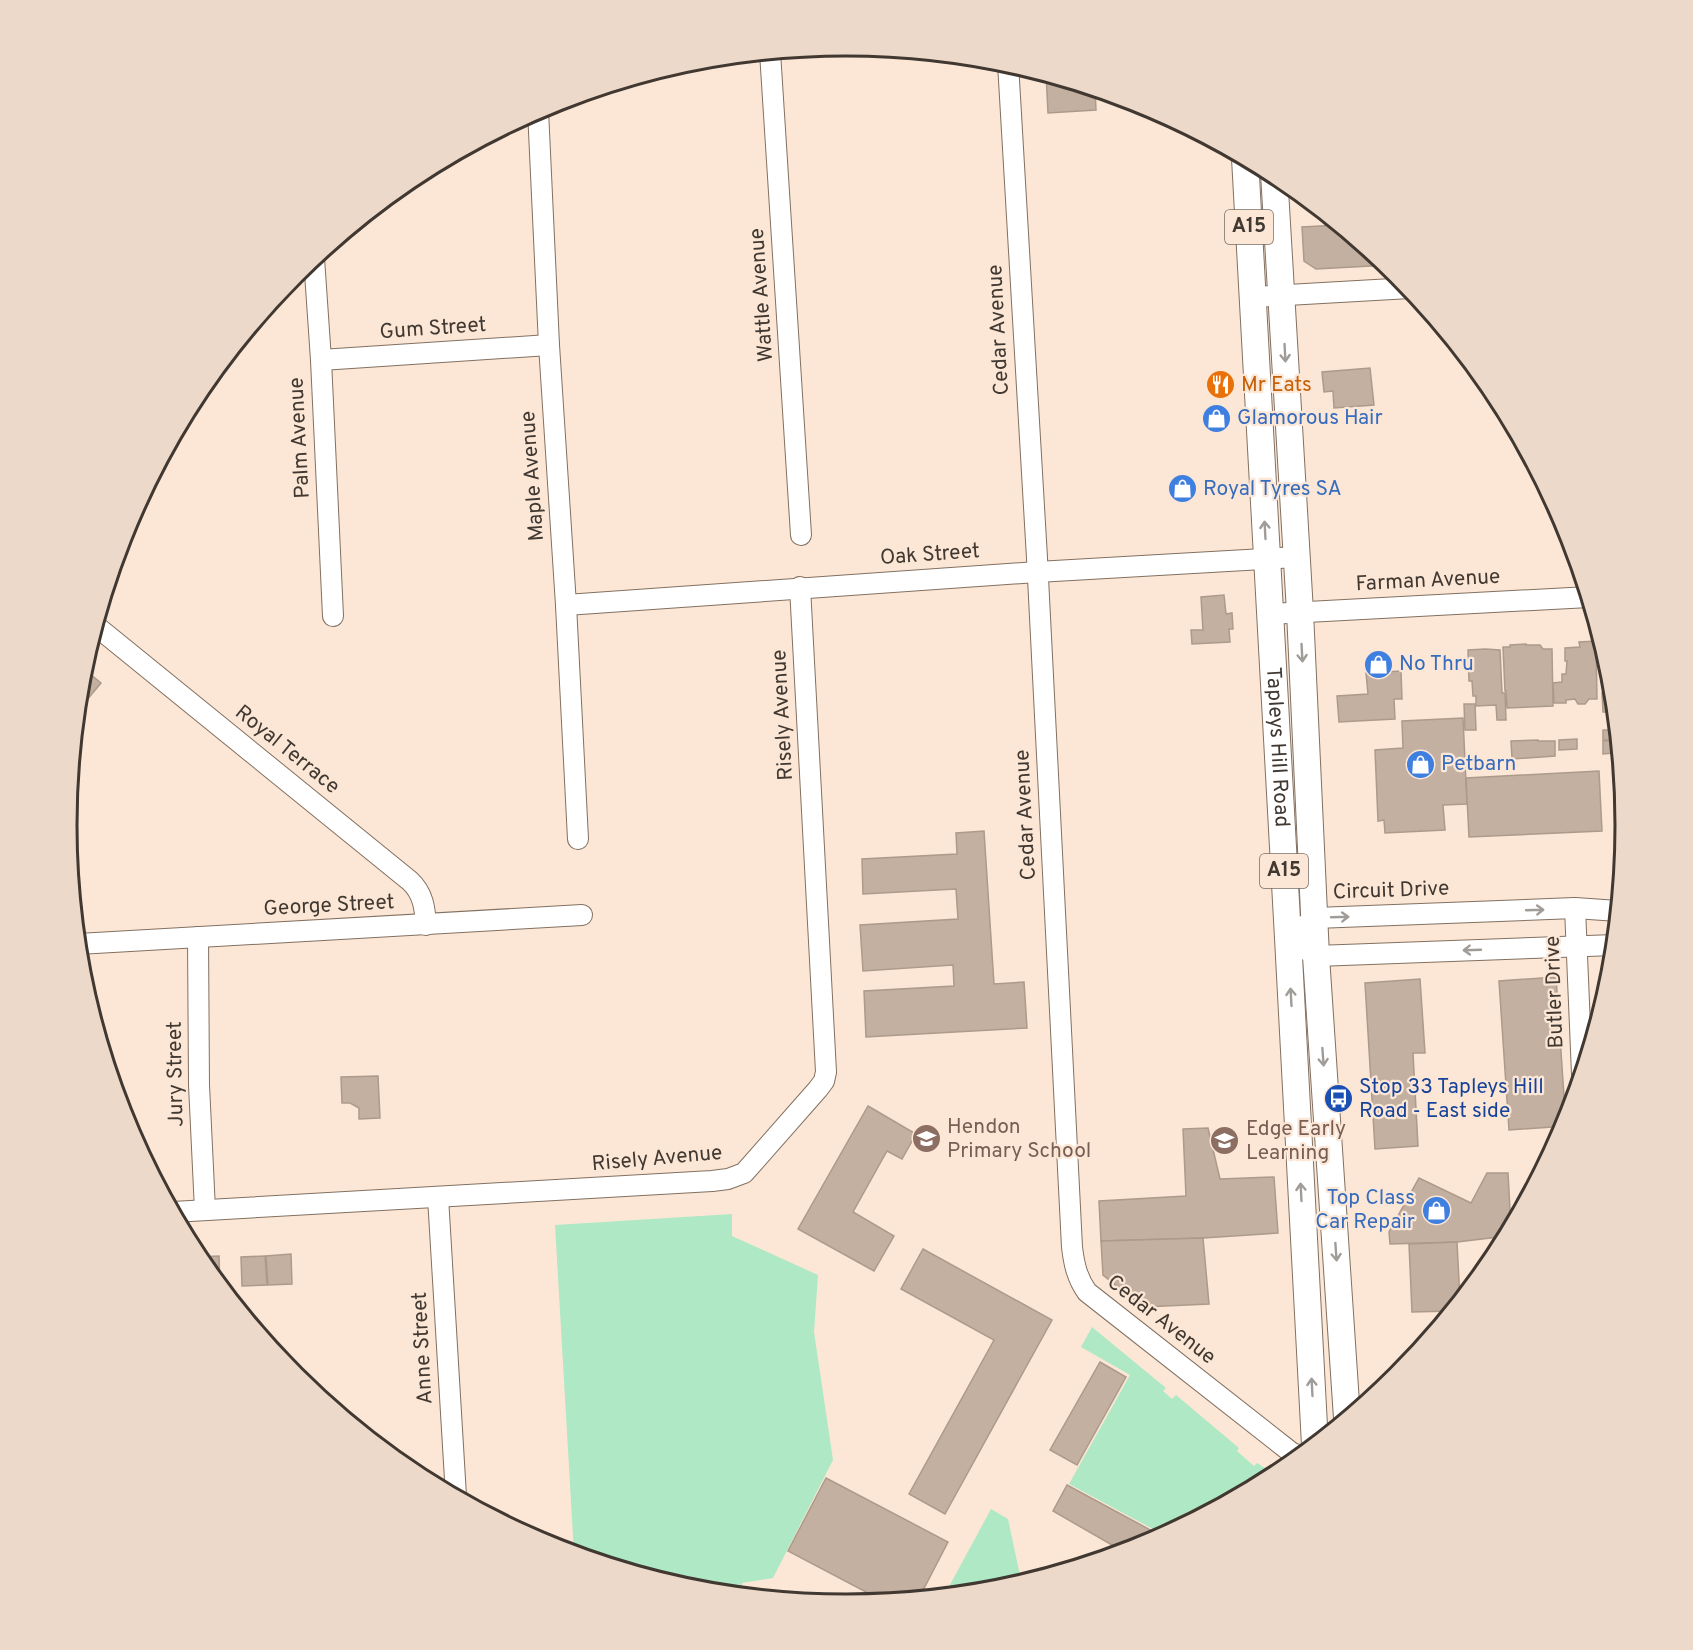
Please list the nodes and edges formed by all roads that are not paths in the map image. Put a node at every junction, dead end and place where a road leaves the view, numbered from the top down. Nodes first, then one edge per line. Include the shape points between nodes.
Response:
1 (770, 60) edge
2 (1009, 73) edge
3 (538, 120) edge
4 (1246, 168) edge
5 (1275, 186) edge
6 (315, 269) edge
7 (1398, 289) edge
8 (1282, 295) junction
9 (1253, 297) junction
10 (549, 345) junction
11 (321, 360) junction
12 (801, 535) dead end
13 (1297, 557) junction
14 (1267, 558) junction
15 (1037, 572) junction
16 (800, 587) junction
17 (1581, 597) edge
18 (566, 605) junction
19 (1300, 612) junction
20 (1269, 614) junction
21 (333, 616) dead end
22 (102, 631) edge
23 (578, 839) dead end
24 (1575, 909) junction
25 (1610, 911) edge
26 (582, 915) dead end
27 (1315, 918) junction
28 (426, 925) junction
29 (198, 937) junction
30 (1288, 938) junction
31 (87, 943) edge
32 (1606, 945) edge
33 (1578, 946) junction
34 (1316, 956) junction
35 (1581, 1052) edge
36 (438, 1197) junction
37 (205, 1210) junction
38 (181, 1212) edge
39 (1346, 1410) edge
40 (1314, 1435) edge
41 (1291, 1452) edge
42 (455, 1487) edge

1 - 12 street, Wattle Avenue
2 - 15 street, Cedar Avenue
3 - 10 street, Maple Avenue
4 - 9 main road, Tapleys Hill Road / A15
5 - 8 main road, Tapleys Hill Road / A15
6 - 11 street, Palm Avenue
7 - 8 street
8 - 9 street
8 -> 13 main road, Tapleys Hill Road / A15
14 -> 9 main road, Tapleys Hill Road / A15
10 - 11 street, Gum Street
10 - 18 street, Maple Avenue
11 - 21 street, Palm Avenue
13 - 14 street, Oak Street
13 - 19 main road, Tapleys Hill Road / A15
14 - 15 street, Oak Street
14 - 20 main road, Tapleys Hill Road / A15
15 - 16 street, Oak Street
15 - 41 street, Cedar Avenue via 1074,1265 1087,1292
16 - 18 street, Oak Street
16 - 36 street, Risely Avenue via 824,1081 744,1173 728,1179
17 - 19 street, Farman Avenue
18 - 23 street, Maple Avenue
19 - 20 street, Farman Avenue
19 -> 27 main road, Tapleys Hill Road / A15
20 - 30 main road, Tapleys Hill Road / A15
22 - 28 street, Royal Terrace via 417,887
24 - 25 street, Circuit Drive
27 -> 24 street, Circuit Drive
24 - 33 street, Butler Drive
26 - 28 street, George Street
27 - 30 street, Circuit Drive
27 - 34 main road, Tapleys Hill Road / A15
28 - 29 street, George Street
29 - 31 street, George Street
29 - 37 street, Jury Street
30 - 34 street
40 -> 30 main road, Tapleys Hill Road / A15
32 - 33 street
33 -> 34 street
33 - 35 street, Butler Drive
34 -> 39 main road, Tapleys Hill Road / A15
36 - 37 street, Risely Avenue
36 - 42 street, Anne Street
37 - 38 street, Risely Avenue

